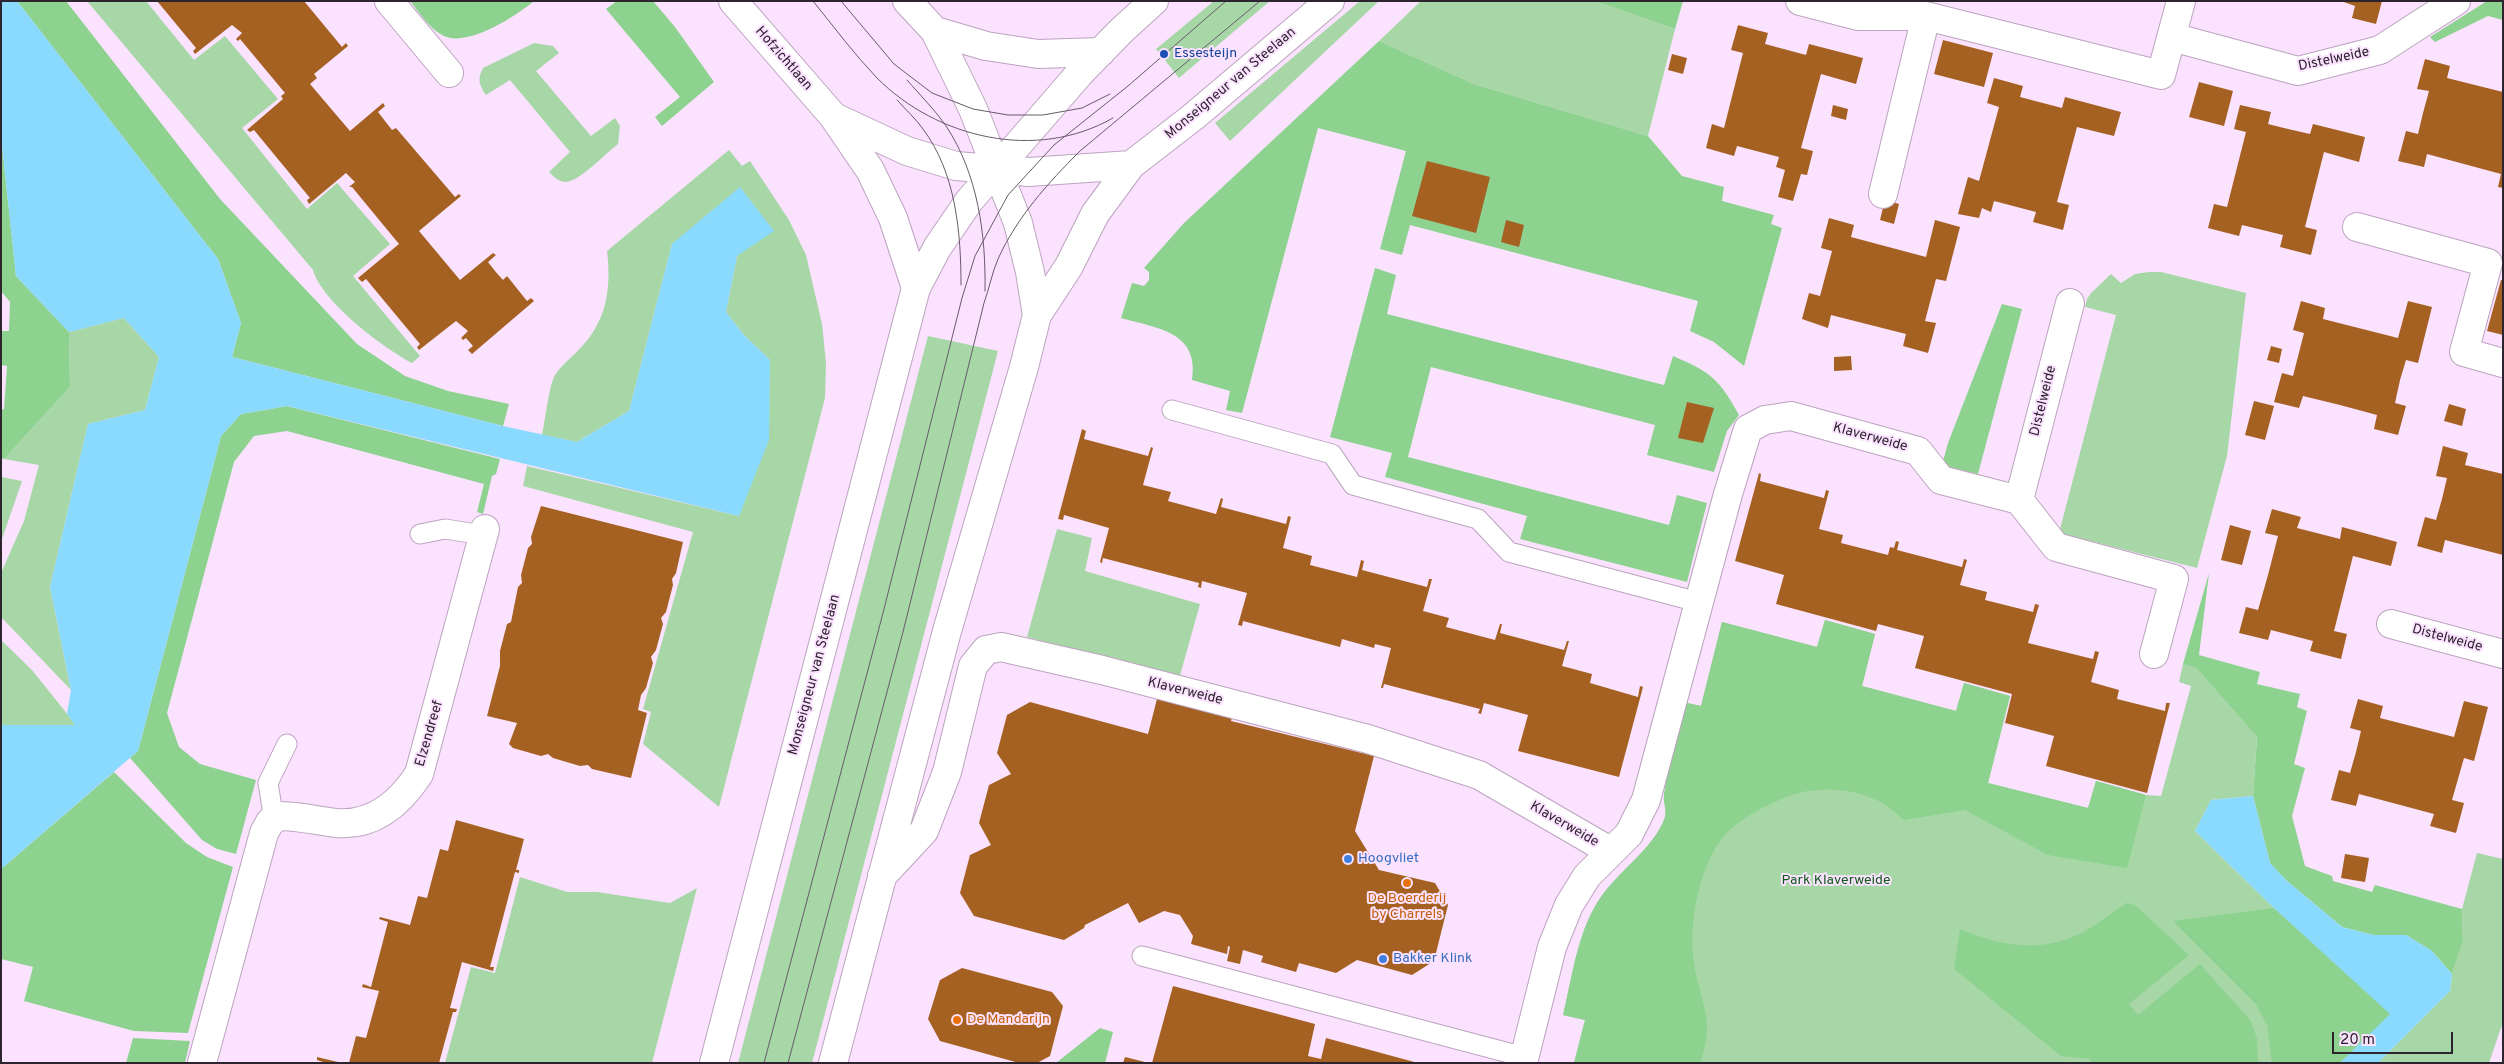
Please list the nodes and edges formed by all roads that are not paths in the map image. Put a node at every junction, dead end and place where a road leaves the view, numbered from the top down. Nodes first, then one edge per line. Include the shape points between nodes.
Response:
1 (389, 1) edge
2 (733, 1) edge
3 (907, 1) edge
4 (1154, 1) edge
5 (1330, 1) edge
6 (1800, 1) edge
7 (2181, 1) edge
8 (2456, 1) edge
9 (1860, 9) edge
10 (1926, 16) junction
11 (935, 31) junction
12 (2172, 37) junction
13 (1101, 52) junction
14 (449, 73) dead end
15 (833, 116) junction
16 (1131, 165) junction
17 (997, 171) junction
18 (1883, 194) dead end
19 (2357, 227) dead end
20 (916, 288) junction
21 (2070, 303) dead end
22 (1037, 315) junction
23 (2503, 363) edge
24 (1172, 410) dead end
25 (2019, 500) junction
26 (484, 532) joint
27 (420, 534) dead end
28 (1698, 602) junction
29 (2391, 624) dead end
30 (2154, 654) dead end
31 (2503, 654) edge
32 (287, 744) dead end
33 (274, 820) junction
34 (1610, 851) junction
35 (882, 876) junction
36 (1142, 956) dead end
37 (1524, 1060) edge
38 (202, 1063) edge
39 (714, 1063) edge
40 (833, 1063) edge

1 - 14 street
2 - 15 street, Hofzichtlaan
3 - 11 street
4 - 13 street, Monseigneur van Steelaan
5 - 16 street, Monseigneur van Steelaan
6 - 9 street
7 - 12 street
8 - 12 street, Distelweide via 2380,50 2298,71
9 - 10 street
10 - 12 street via 2161,75
10 - 18 street
11 - 13 street via 986,46 1038,54
11 - 17 street, Monseigneur van Steelaan via 973,109
13 - 17 street, Monseigneur van Steelaan via 1018,142
15 - 17 street via 907,151 956,166
15 - 20 street via 870,170 893,218
16 - 17 street
16 - 22 street, Monseigneur van Steelaan via 1095,214 1070,266
17 - 20 street, Monseigneur van Steelaan via 957,218
17 - 22 street, Monseigneur van Steelaan via 1018,223
19 - 23 street via 2488,263 2464,352
20 - 39 street, Monseigneur van Steelaan
21 - 25 street, Distelweide
22 - 35 street, Monseigneur van Steelaan via 947,630
24 - 28 lane via 1332,454 1353,485 1478,519 1509,552
25 - 28 street, Klaverweide via 1941,480 1918,451 1791,416 1765,420 1748,428 1740,449
25 - 30 street via 2056,547 2174,579
26 - 27 lane, Elzendreef via 445,529
26 - 33 street, Elzendreef via 419,774 405,794 380,814 355,823 292,816 279,816
28 - 34 street, Klaverweide via 1646,800 1629,834
29 - 31 street, Distelweide
32 - 33 lane via 268,783
33 - 38 street via 264,833
34 - 35 street, Klaverweide via 1479,775 1385,744 1001,647 986,650 973,666 947,772 924,830
34 - 37 street, Klaverweide via 1587,876 1562,922 1552,947
35 - 40 street, Monseigneur van Steelaan
36 - 37 lane

